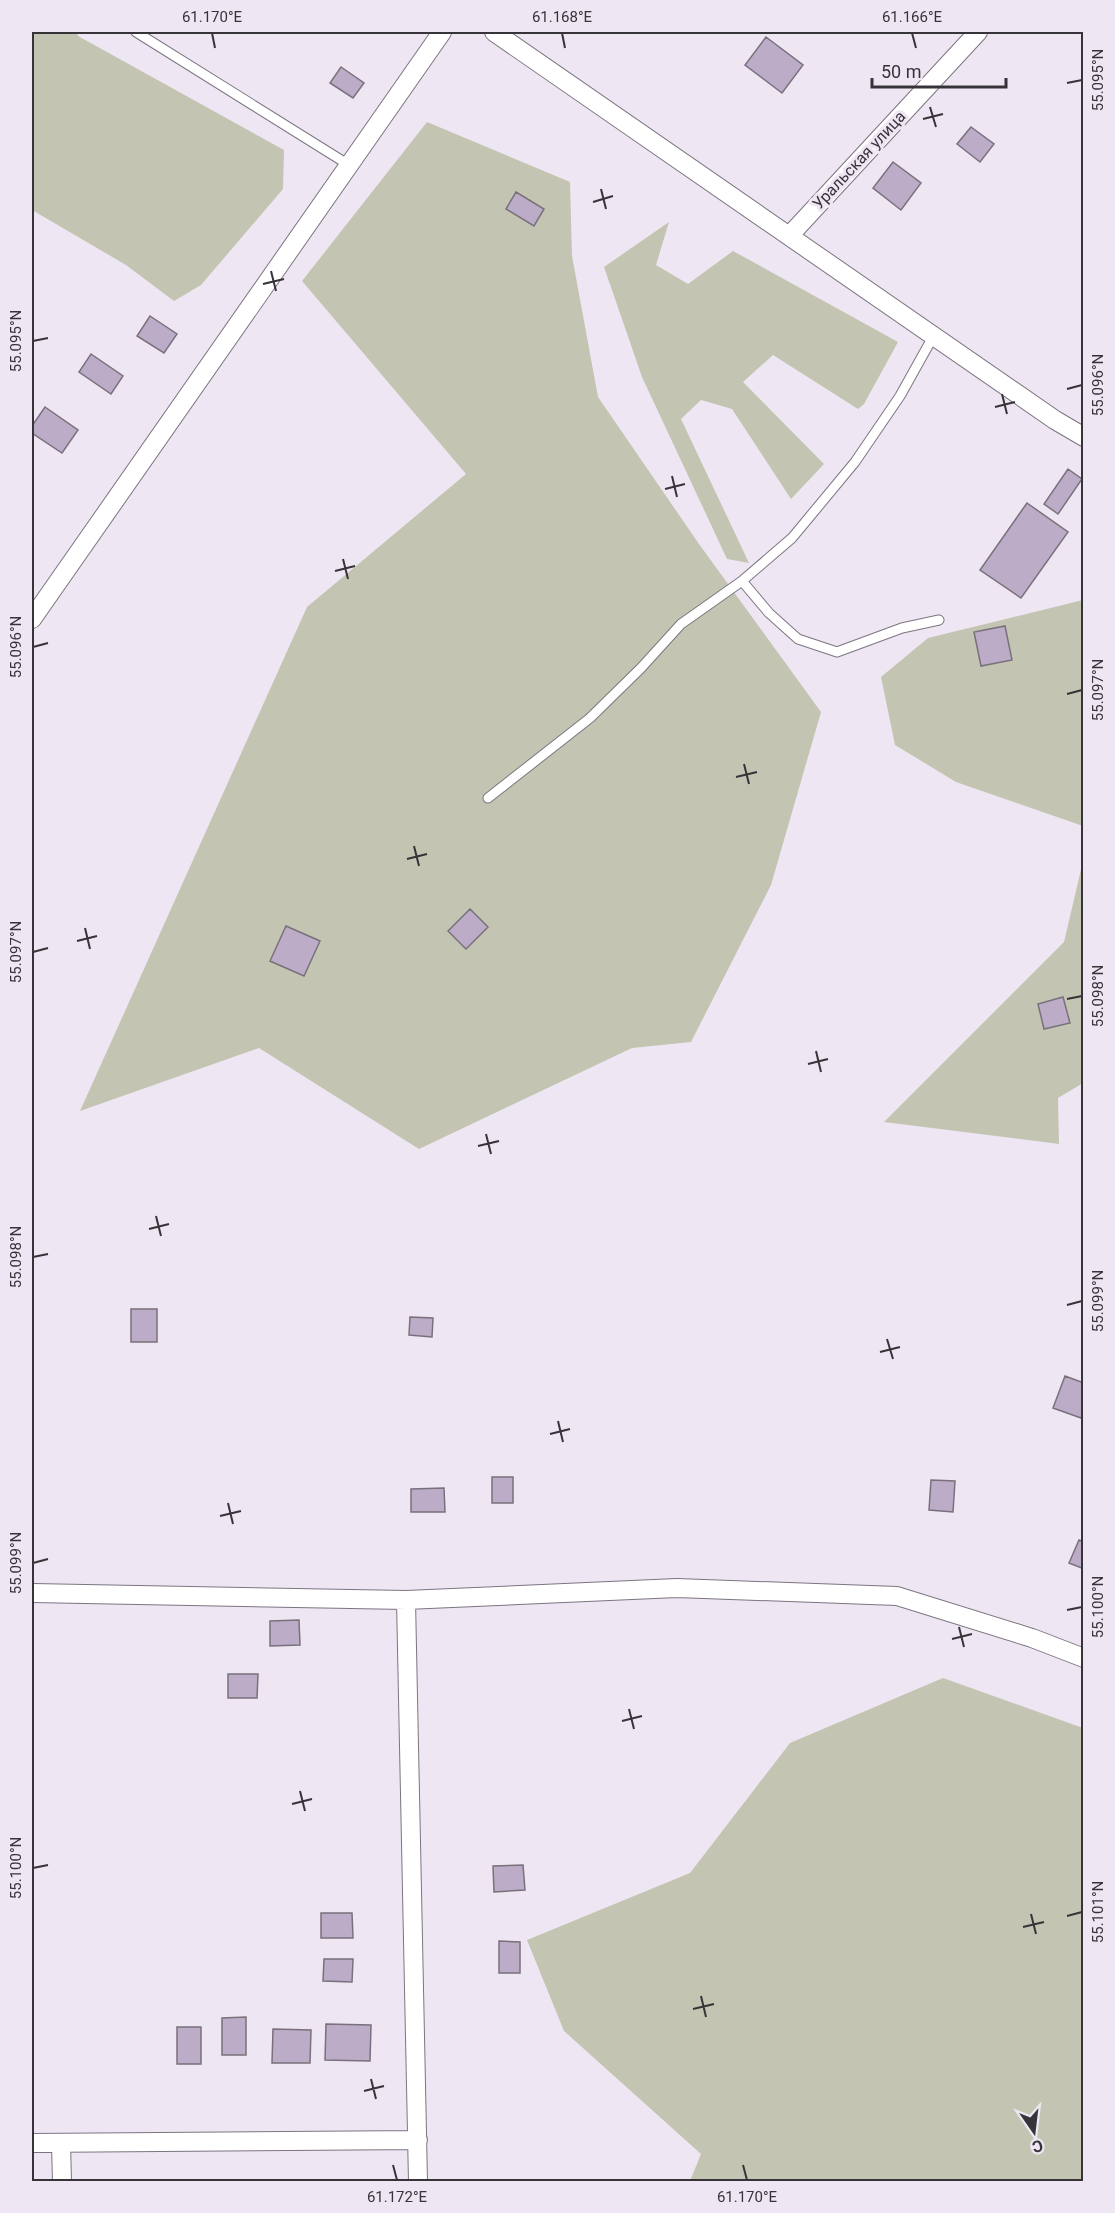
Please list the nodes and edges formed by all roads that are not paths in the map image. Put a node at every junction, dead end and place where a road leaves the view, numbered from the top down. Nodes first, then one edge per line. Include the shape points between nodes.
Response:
1 (136, 32) edge
2 (442, 32) edge
3 (494, 32) edge
4 (978, 32) edge
5 (349, 165) junction
6 (790, 235) junction
7 (934, 335) junction
8 (1083, 436) edge
9 (742, 581) junction
10 (32, 619) edge
11 (939, 620) dead end
12 (488, 798) dead end
13 (32, 1593) edge
14 (406, 1600) junction
15 (1083, 1658) edge
16 (418, 2140) junction
17 (32, 2143) edge
18 (61, 2143) junction
19 (62, 2181) edge
20 (418, 2181) edge

1 - 5 lane
2 - 5 street
3 - 6 street
4 - 6 street, Уральская улица
5 - 10 street
6 - 7 street
7 - 8 street
7 - 9 lane via 900,396 855,462 792,538
9 - 11 lane via 768,613 798,639 837,652 902,628
9 - 12 lane via 681,624 590,718
13 - 14 street
14 - 15 street via 677,1588 897,1596
14 - 16 street
16 - 18 street
16 - 20 street
17 - 18 street
18 - 19 street

